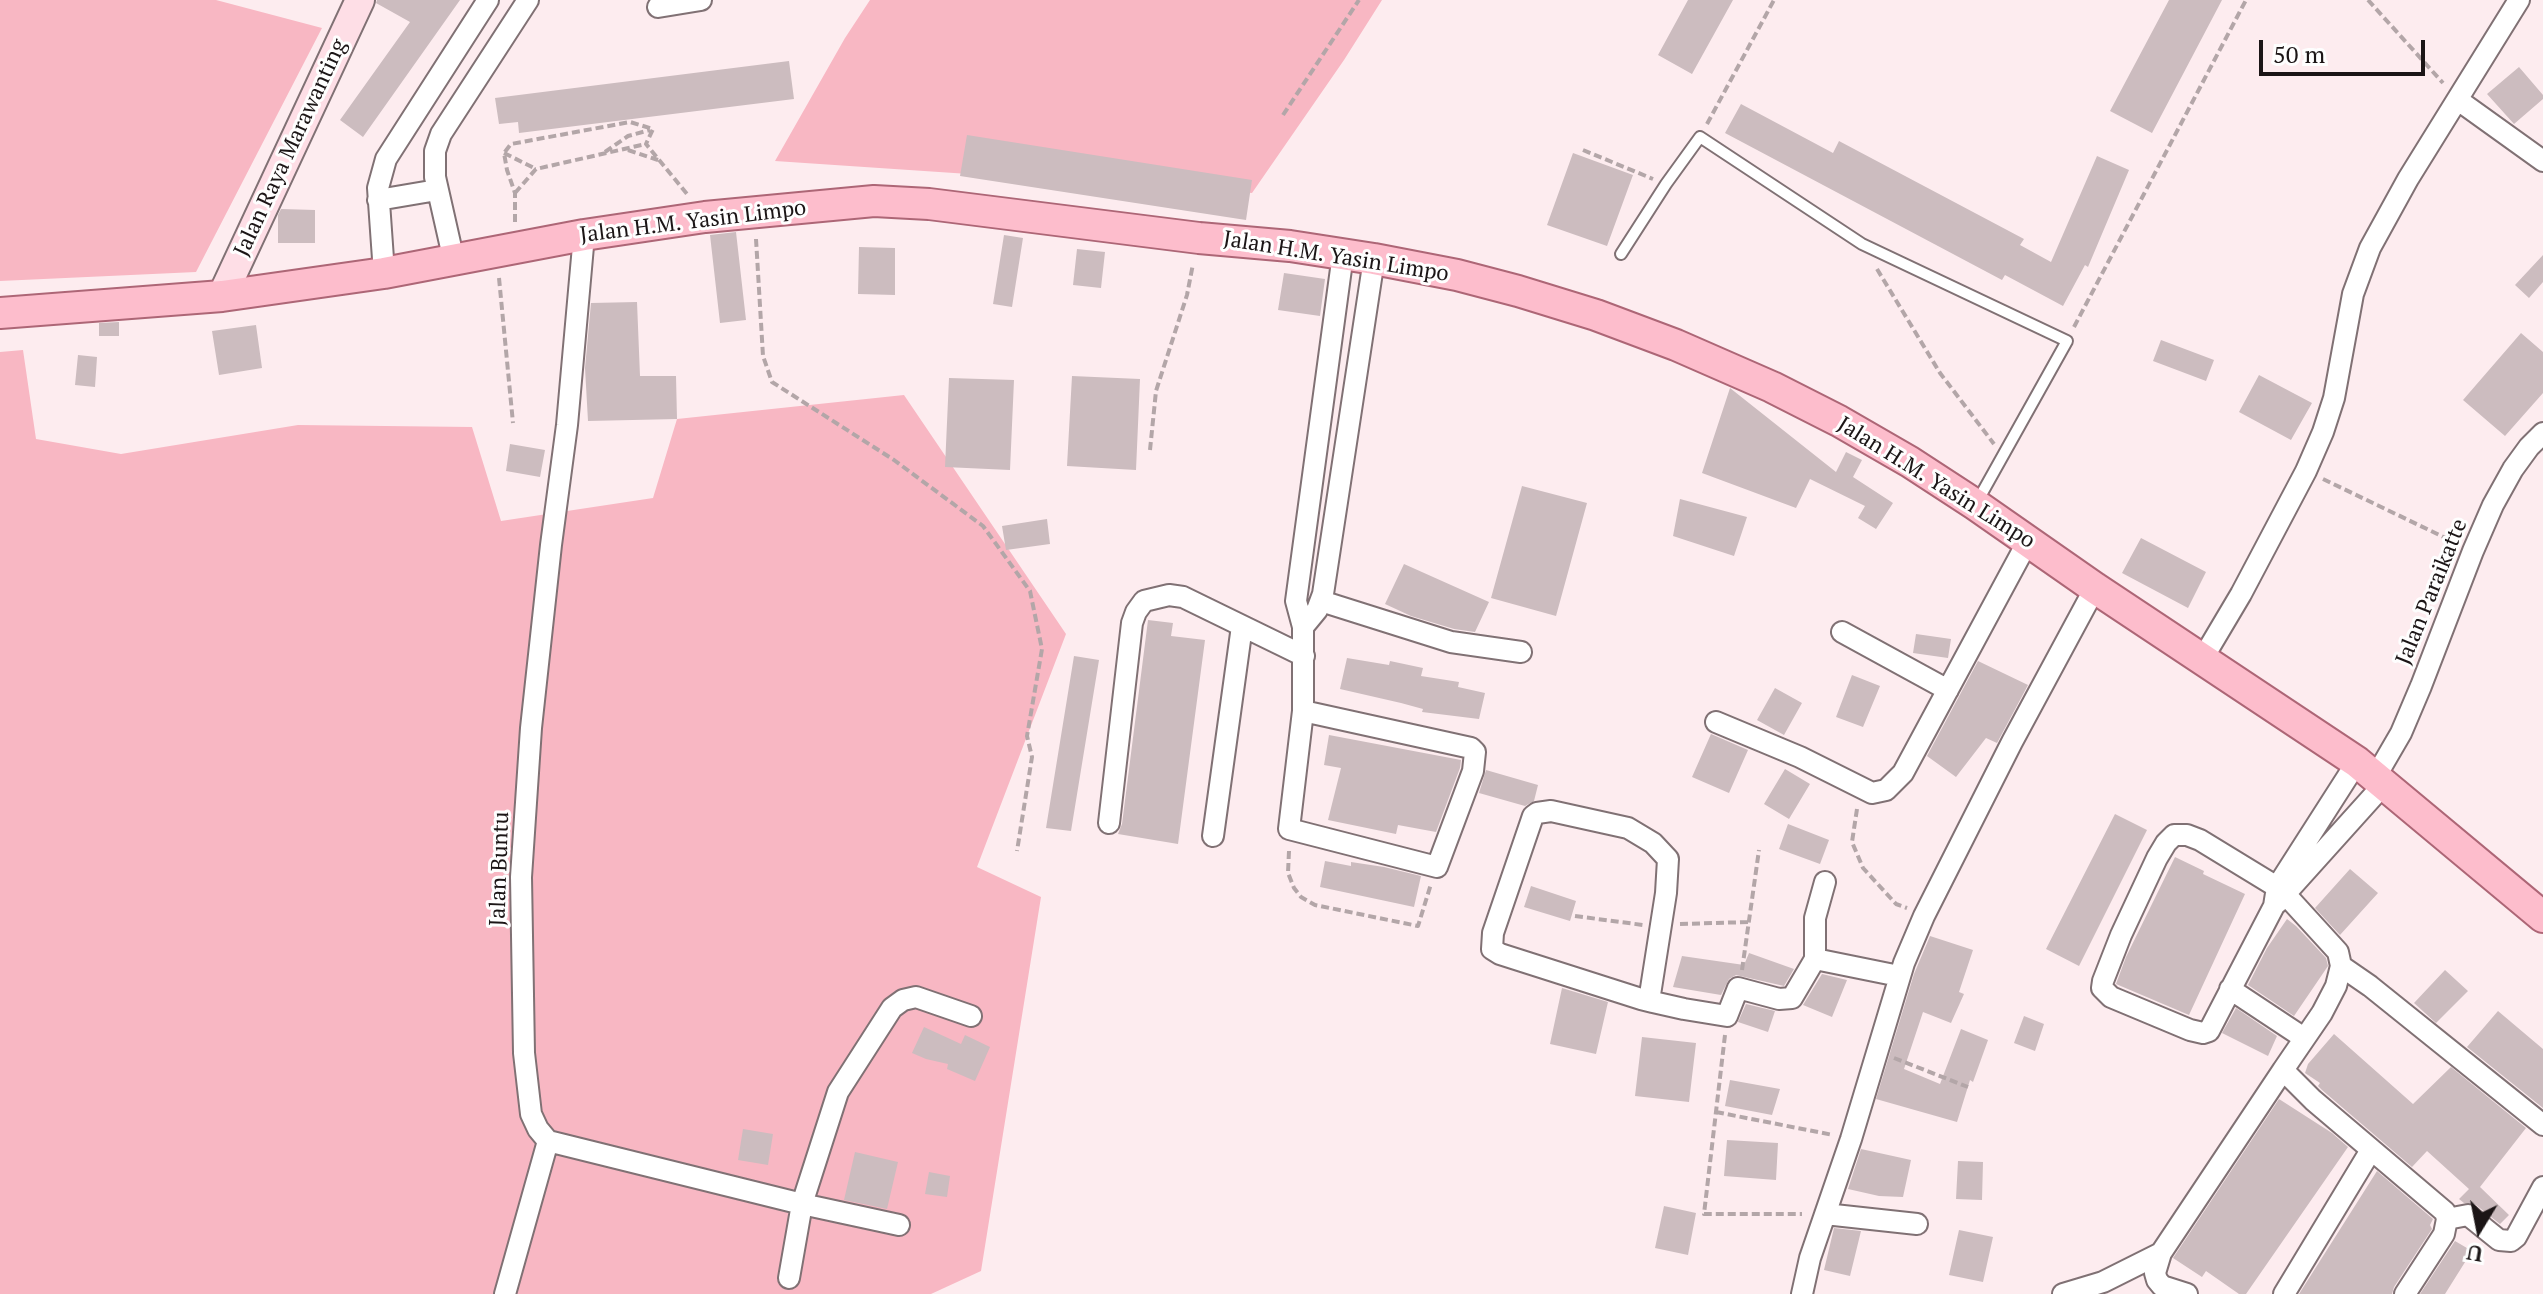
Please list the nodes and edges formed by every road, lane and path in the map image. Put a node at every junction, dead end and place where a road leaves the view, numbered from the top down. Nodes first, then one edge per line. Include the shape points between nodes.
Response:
1 (360, 0) edge
2 (488, 0) edge
3 (528, 0) edge
4 (701, 0) edge
5 (1359, 0) edge
6 (1774, 0) edge
7 (2246, 0) edge
8 (2368, 0) edge
9 (2519, 0) edge
10 (658, 7) dead end
11 (2458, 100) junction
12 (1283, 115) dead end
13 (653, 129) junction
14 (1700, 137) junction
15 (646, 144) junction
16 (625, 149) junction
17 (1583, 150) dead end
18 (504, 153) junction
19 (601, 154) junction
20 (660, 160) junction
21 (2543, 161) edge
22 (536, 169) junction
23 (1666, 184) junction
24 (437, 190) junction
25 (515, 193) junction
26 (378, 200) junction
27 (754, 213) junction
28 (705, 217) junction
29 (584, 235) junction
30 (1199, 238) junction
31 (1862, 244) junction
32 (506, 250) junction
33 (1343, 254) junction
34 (1621, 254) dead end
35 (1374, 259) junction
36 (454, 261) junction
37 (384, 273) junction
38 (222, 296) junction
39 (0, 313) edge
40 (2067, 341) junction
41 (513, 423) dead end
42 (2543, 433) edge
43 (1150, 450) dead end
44 (2003, 456) junction
45 (2306, 471) junction
46 (1976, 505) junction
47 (2028, 541) junction
48 (2473, 551) junction
49 (2095, 588) junction
50 (1321, 601) junction
51 (1242, 626) junction
52 (1303, 627) junction
53 (1842, 632) dead end
54 (1521, 652) dead end
55 (1304, 656) junction
56 (2203, 658) junction
57 (1948, 690) junction
58 (1303, 711) junction
59 (1716, 722) dead end
60 (2373, 774) junction
61 (1860, 788) junction
62 (1109, 823) dead end
63 (1289, 829) junction
64 (1213, 836) dead end
65 (1759, 850) dead end
66 (1017, 851) dead end
67 (1437, 867) junction
68 (1825, 882) dead end
69 (2279, 896) junction
70 (1924, 916) junction
71 (2543, 917) edge
72 (1815, 959) junction
73 (2341, 966) junction
74 (1899, 976) junction
75 (1738, 988) junction
76 (2230, 989) junction
77 (1649, 1001) junction
78 (971, 1016) dead end
79 (1727, 1016) junction
80 (2304, 1038) junction
81 (1877, 1052) junction
82 (2283, 1070) junction
83 (1968, 1087) dead end
84 (1715, 1112) junction
85 (2543, 1125) edge
86 (1851, 1139) junction
87 (548, 1141) junction
88 (2371, 1150) junction
89 (2543, 1187) edge
90 (802, 1204) junction
91 (1825, 1214) junction
92 (2447, 1219) junction
93 (1917, 1224) dead end
94 (899, 1225) dead end
95 (2161, 1253) junction
96 (789, 1278) dead end
97 (505, 1294) edge
98 (1802, 1294) edge
99 (2063, 1294) edge
100 (2187, 1294) edge
101 (2284, 1294) edge
102 (2405, 1294) edge

1 - 38 street, Jalan Raya Marawanting
2 - 26 street via 386,159
3 - 24 street via 441,134 435,151
4 - 10 street
5 - 12 path
6 - 14 path
7 - 40 path
8 - 11 path
9 - 11 street
11 - 21 street
11 - 45 street via 2370,248 2353,294 2334,398
13 - 15 path
13 - 18 path via 630,122 511,144
13 - 19 path via 628,136
14 - 23 lane
14 - 31 lane
15 - 16 path
15 - 20 path
16 - 19 path
16 - 20 path
17 - 23 path
18 - 22 path
18 - 25 path
19 - 22 path
20 - 28 path
22 - 25 path
23 - 34 lane
24 - 26 street
24 - 36 street
25 - 32 path
26 - 37 street
27 - 28 main road, Jalan H.M. Yasin Limpo
27 - 30 main road, Jalan H.M. Yasin Limpo via 903,202
27 - 66 path via 763,356 772,382 894,460 983,526 1030,591 1042,649 1027,736 1032,757
28 - 29 main road, Jalan H.M. Yasin Limpo
29 - 32 main road, Jalan H.M. Yasin Limpo
29 - 87 street, Jalan Buntu via 531,728 521,877 527,1091 531,1114
30 - 33 main road, Jalan H.M. Yasin Limpo
30 - 43 path via 1156,391
31 - 40 lane
31 - 44 path via 1940,373
32 - 36 main road, Jalan H.M. Yasin Limpo
32 - 41 path
33 - 35 main road, Jalan H.M. Yasin Limpo
33 - 52 street via 1296,601
35 - 46 main road, Jalan H.M. Yasin Limpo via 1518,291 1676,345 1839,421
35 - 50 street
36 - 37 main road, Jalan H.M. Yasin Limpo
37 - 38 main road, Jalan H.M. Yasin Limpo
38 - 39 main road, Jalan H.M. Yasin Limpo
40 - 44 lane
42 - 48 street, Jalan Paraikatte via 2513,469
44 - 46 lane
45 - 48 path
45 - 56 street
46 - 47 main road, Jalan H.M. Yasin Limpo
47 - 49 main road, Jalan H.M. Yasin Limpo
47 - 57 street
48 - 60 street, Jalan Paraikatte via 2401,733
49 - 56 main road, Jalan H.M. Yasin Limpo
49 - 70 street
50 - 52 street
50 - 54 street via 1451,642
51 - 55 street
51 - 62 street via 1183,597 1156,596 1136,612
51 - 64 street
52 - 55 street
53 - 57 street
55 - 58 street
56 - 60 main road, Jalan H.M. Yasin Limpo
57 - 61 street via 1895,784 1876,794
58 - 63 street
58 - 67 street via 1475,752 1473,771
59 - 61 street
60 - 69 street
60 - 69 street
60 - 71 main road, Jalan H.M. Yasin Limpo
61 - 70 path via 1852,842 1863,868 1896,904
63 - 67 street
63 - 67 path via 1288,873 1301,897 1315,905 1418,926
65 - 75 path
68 - 72 street via 1813,927
69 - 73 street via 2338,952
69 - 76 street
69 - 76 street via 2200,840 2174,835 2157,858 2102,988 2111,997 2203,1033 2209,1031
70 - 74 street
72 - 74 street
72 - 75 street via 1792,998
73 - 80 street via 2336,986
73 - 85 street
74 - 81 street
75 - 79 street
76 - 80 street
77 - 77 street via 1668,859 1628,828 1551,811 1537,813 1493,933 1492,949
77 - 79 street
78 - 90 street via 916,997 892,1008 838,1092
79 - 84 path
80 - 82 street
81 - 83 path
81 - 86 street
82 - 88 street
82 - 95 street
84 - 86 path
84 - 91 path via 1704,1214
86 - 91 street
87 - 90 street
87 - 97 street
88 - 92 street
88 - 101 street
89 - 92 street via 2511,1241 2499,1240 2468,1215
90 - 94 street
90 - 96 street
91 - 93 street
91 - 98 street
92 - 102 street via 2444,1234
95 - 99 street via 2103,1282
95 - 100 street via 2157,1280

